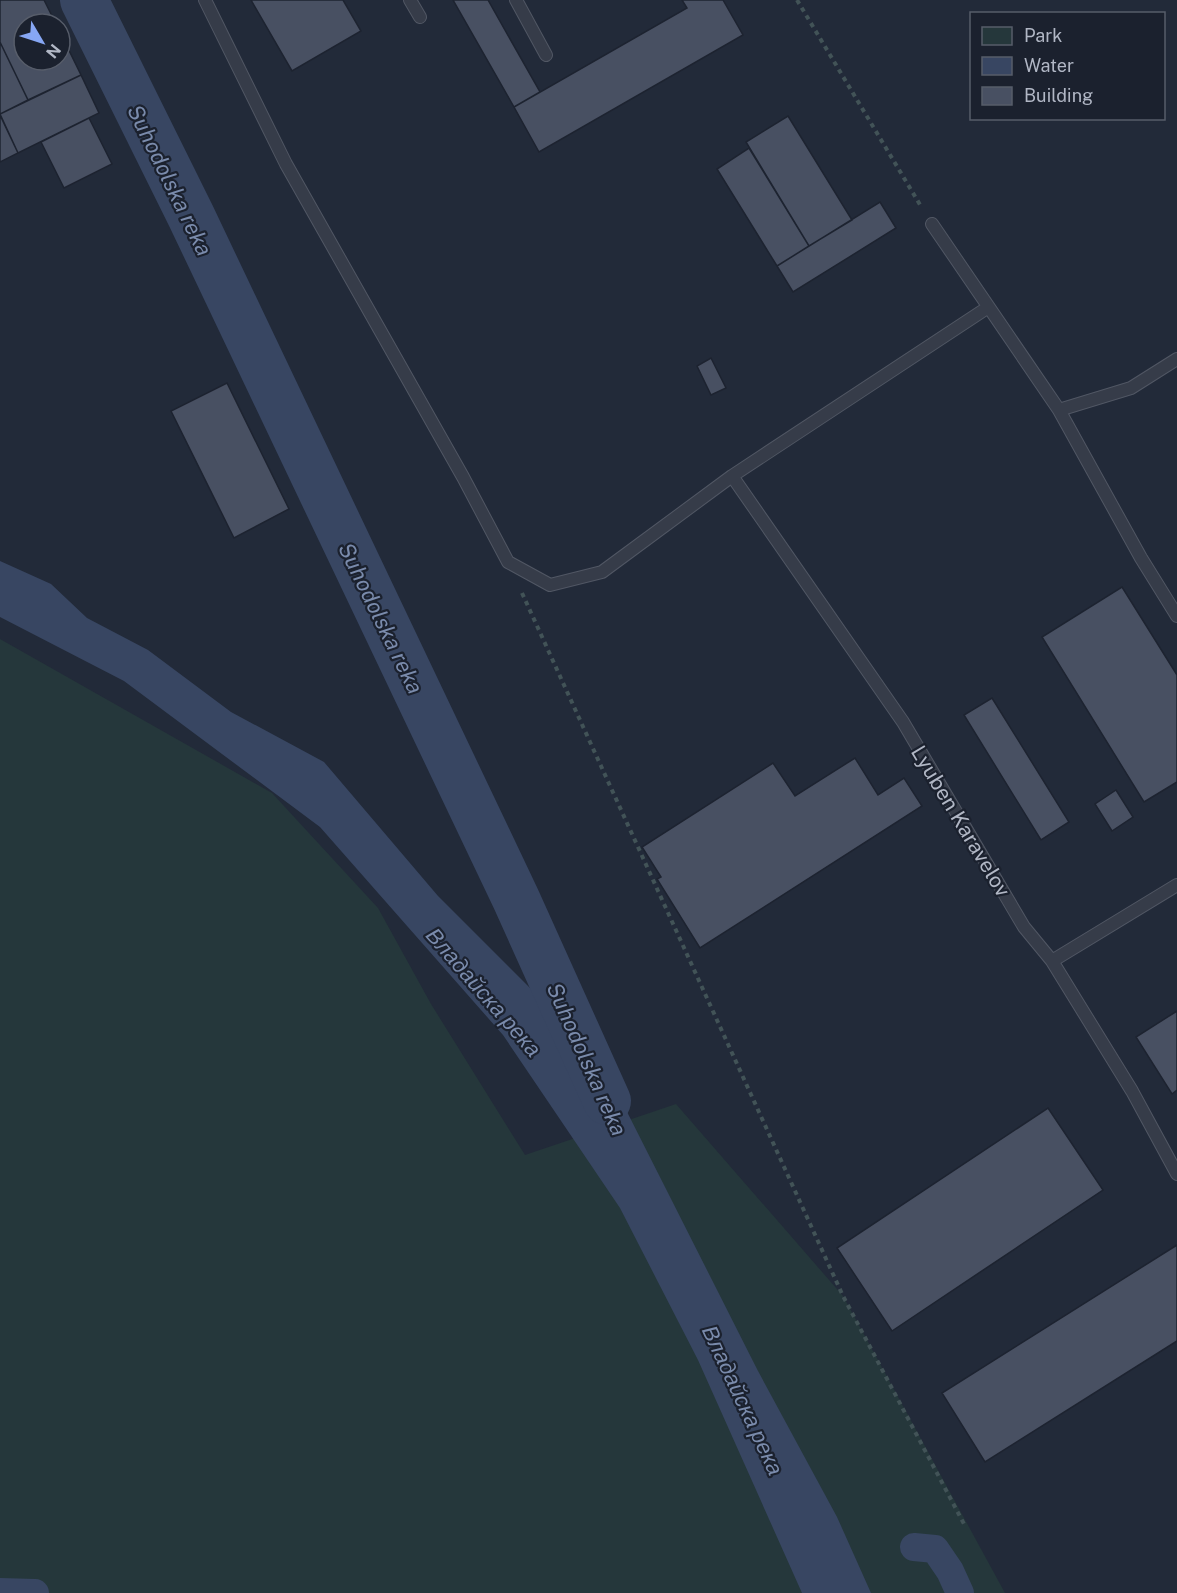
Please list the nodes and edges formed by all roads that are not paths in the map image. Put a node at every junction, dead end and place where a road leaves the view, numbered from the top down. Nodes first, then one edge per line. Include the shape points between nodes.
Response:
1 (205, 0) edge
2 (410, 0) edge
3 (516, 0) edge
4 (420, 17) dead end
5 (546, 55) dead end
6 (932, 224) road end
7 (987, 308) junction
8 (1177, 358) edge
9 (1059, 410) junction
10 (732, 476) junction
11 (1177, 616) edge
12 (1177, 885) edge
13 (1052, 961) junction
14 (1177, 1174) edge

1 - 10 lane via 286,164 508,562 550,585 602,572
2 - 4 lane
3 - 5 lane
6 - 7 lane
7 - 9 lane
7 - 10 lane
8 - 9 lane via 1131,388
9 - 11 lane
10 - 13 lane, Lyuben Karavelov via 903,722 1024,927
12 - 13 lane
13 - 14 lane, Lyuben Karavelov via 1132,1091

